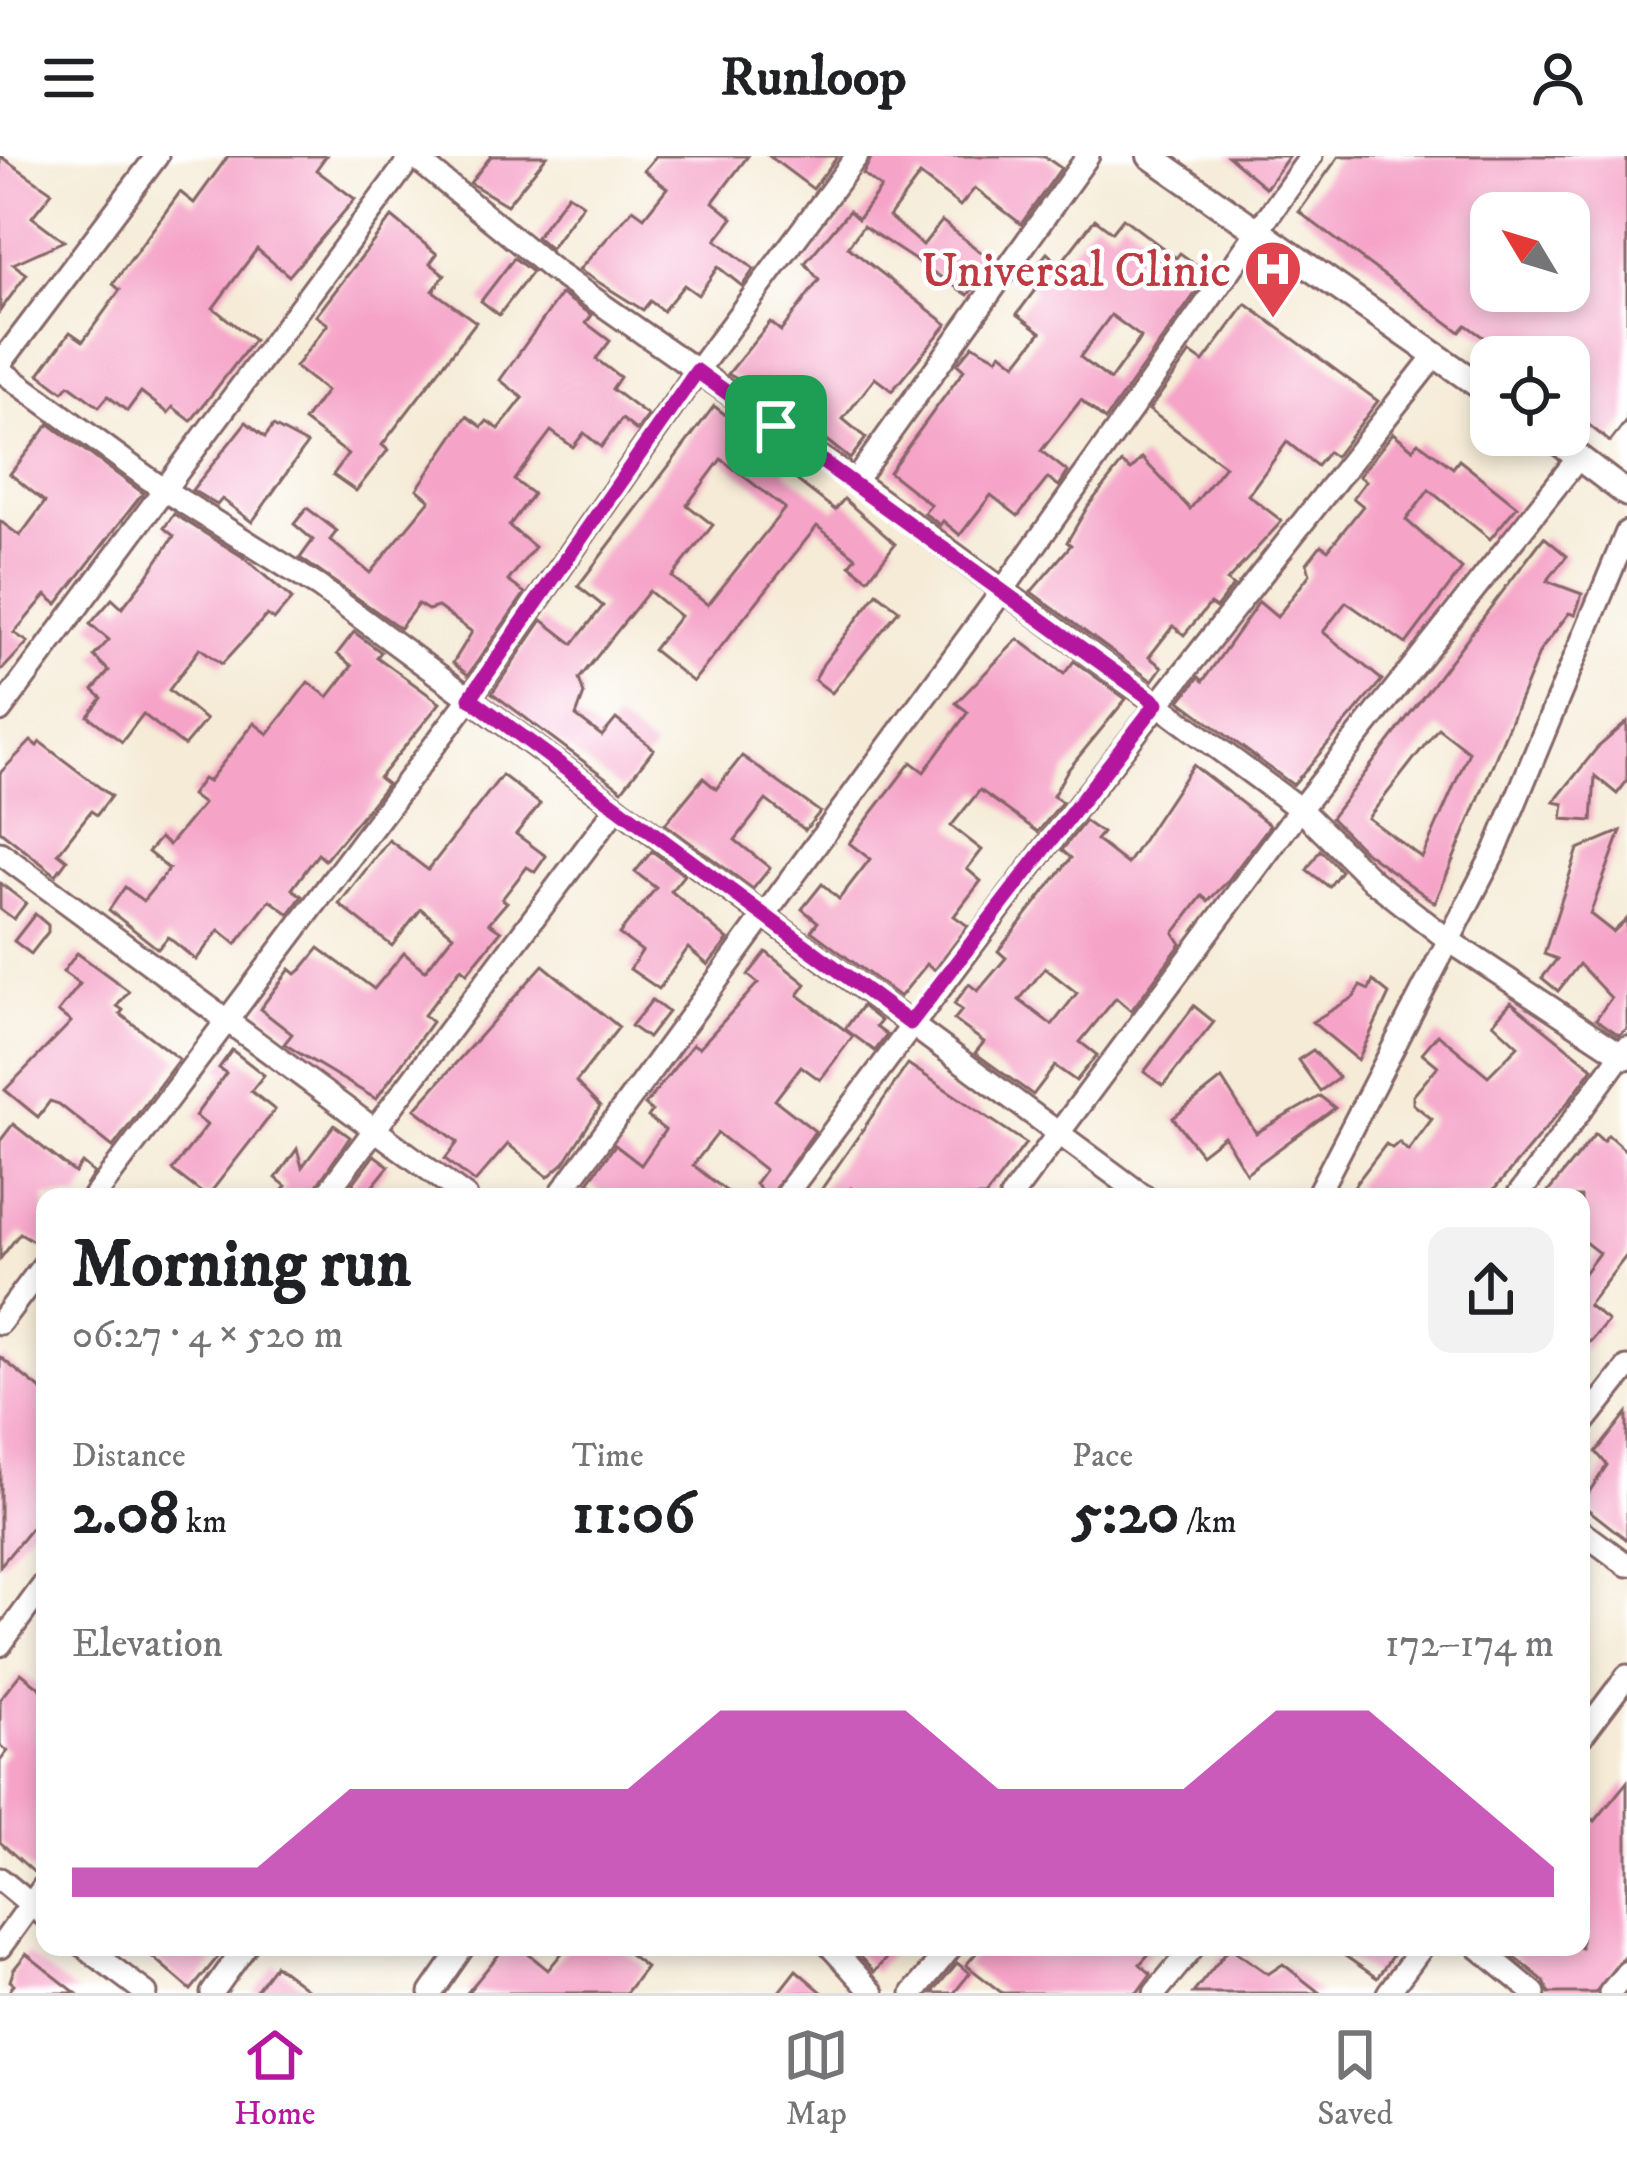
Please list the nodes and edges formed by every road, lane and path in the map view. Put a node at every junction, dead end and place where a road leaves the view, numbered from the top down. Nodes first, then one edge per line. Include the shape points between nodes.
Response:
1 (157, 156) edge
2 (412, 156) edge
3 (857, 156) edge
4 (1088, 156) edge
5 (1150, 156) edge
6 (1311, 156) edge
7 (1258, 232) junction
8 (1436, 354) junction
9 (0, 367) edge
10 (697, 371) junction
11 (1470, 379) edge
12 (1579, 457) joint
13 (855, 481) junction
14 (164, 490) junction
15 (1627, 494) edge
16 (1627, 532) edge
17 (1003, 590) junction
18 (470, 698) junction
19 (1157, 703) junction
20 (0, 711) edge
21 (617, 807) junction
22 (1300, 809) junction
23 (0, 853) edge
24 (761, 914) junction
25 (1451, 942) junction
26 (226, 1021) junction
27 (910, 1023) junction
28 (1625, 1053) edge
29 (374, 1130) junction
30 (1058, 1132) junction
31 (101, 1188) edge
32 (331, 1188) edge
33 (454, 1188) edge
34 (564, 1188) edge
35 (791, 1188) edge
36 (1018, 1188) edge
37 (1133, 1188) edge
38 (1321, 1188) edge
39 (1524, 1188) edge
40 (36, 1275) edge
41 (0, 1323) edge
42 (1627, 1368) edge
43 (1590, 1415) edge
44 (1590, 1538) edge
45 (1627, 1565) edge
46 (36, 1596) edge
47 (0, 1646) edge
48 (1627, 1676) edge
49 (1590, 1725) edge
50 (0, 1880) edge
51 (36, 1909) edge
52 (36, 1913) edge
53 (0, 1947) edge
54 (98, 1956) edge
55 (239, 1956) edge
56 (457, 1956) edge
57 (839, 1956) edge
58 (944, 1956) edge
59 (1186, 1956) edge
60 (1415, 1956) edge
61 (1489, 1956) edge
62 (1627, 1972) edge
63 (146, 1993) edge
64 (212, 1993) edge
65 (431, 1993) edge
66 (873, 1993) edge
67 (914, 1993) edge
68 (1155, 1993) edge
69 (1388, 1993) edge
70 (1534, 1993) edge
71 (1610, 1993) edge

1 - 9 street
2 - 10 street via 554,271
2 - 14 street
3 - 10 street
4 - 13 street
5 - 7 street
6 - 7 street
7 - 8 street
7 - 17 street
8 - 11 street
8 - 19 street
9 - 14 street
10 - 13 street
10 - 18 street
12 - 15 street
12 - 22 street
13 - 17 street
14 - 18 street via 319,587
14 - 20 street
16 - 25 street
17 - 19 street
17 - 24 street
18 - 21 street
18 - 26 street
19 - 22 street
19 - 27 street
21 - 24 street
21 - 29 street
22 - 25 street
22 - 30 street
23 - 26 street
24 - 27 street
24 - 34 street
25 - 28 street
25 - 38 street
26 - 29 street
26 - 31 street
27 - 30 street
27 - 35 street
28 - 39 street
29 - 32 street
29 - 33 street
30 - 36 street
30 - 37 street
40 - 41 street
42 - 43 street
44 - 45 street
46 - 47 street
48 - 49 street
50 - 51 street
52 - 53 street
54 - 63 street
55 - 64 street
56 - 65 street
57 - 66 street
58 - 67 street
59 - 68 street
60 - 69 street
61 - 70 street
62 - 71 street

